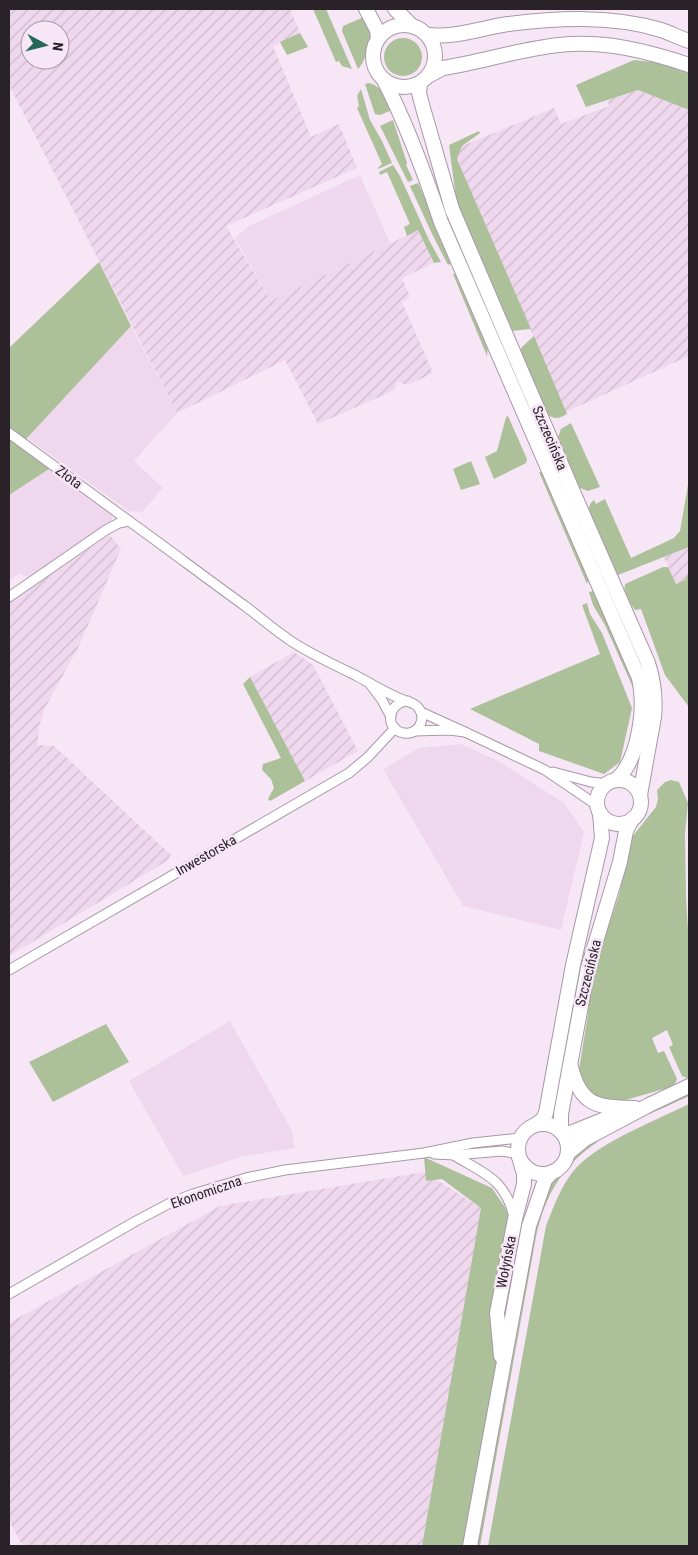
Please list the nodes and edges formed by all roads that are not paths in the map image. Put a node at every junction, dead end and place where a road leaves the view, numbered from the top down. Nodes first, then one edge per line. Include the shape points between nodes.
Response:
1 (366, 9) edge
2 (395, 9) edge
3 (411, 25) junction
4 (428, 35) junction
5 (378, 39) junction
6 (689, 41) edge
7 (689, 65) edge
8 (425, 79) junction
9 (384, 80) junction
10 (9, 433) edge
11 (129, 521) junction
12 (9, 597) edge
13 (368, 682) junction
14 (408, 701) junction
15 (421, 712) junction
16 (391, 717) junction
17 (395, 728) junction
18 (414, 731) junction
19 (465, 732) junction
20 (545, 770) junction
21 (611, 782) junction
22 (640, 795) junction
23 (599, 809) junction
24 (632, 819) junction
25 (9, 970) edge
26 (570, 1060) junction
27 (689, 1086) edge
28 (649, 1105) junction
29 (635, 1108) junction
30 (537, 1124) junction
31 (563, 1133) junction
32 (520, 1138) junction
33 (424, 1153) junction
34 (568, 1153) junction
35 (454, 1155) junction
36 (518, 1155) junction
37 (552, 1172) junction
38 (515, 1219) junction
39 (9, 1294) edge
40 (502, 1369) junction
41 (470, 1546) edge

1 - 5 main road
2 - 3 main road
3 - 4 main road
3 - 5 main road via 396,26
4 - 6 main road via 441,37 508,24 588,20 622,22 660,30
4 - 8 main road via 436,57
5 - 9 main road via 374,62
7 - 8 main road via 653,53 614,46 560,45 443,68
8 - 9 main road via 408,88
8 - 22 main road, Szczecińska via 419,93 452,209 648,663 655,705
9 - 21 main road, Szczecińska via 424,171 441,222 639,678 642,709 632,757 629,766
10 - 11 street, Złota
11 - 12 street via 106,530
11 - 13 street, Złota via 294,642
13 - 14 street, Złota
13 - 16 street
14 - 15 street via 417,705
14 - 16 street via 395,706
15 - 18 street via 421,724
15 - 19 street
16 - 17 street
17 - 18 street via 404,733
17 - 25 street, Inwestorska via 368,758 349,772
18 - 19 street
19 - 20 street
20 - 21 street via 591,782
20 - 23 street
21 - 22 main road via 622,780 631,783
21 - 23 main road via 599,794
22 - 24 main road via 639,811
23 - 24 main road via 608,820 618,824
23 - 30 main road, Szczecińska via 602,838 599,854 573,965 546,1113
24 - 26 main road, Szczecińska via 588,968
26 - 29 main road via 579,1090 592,1102
26 - 31 main road, Szczecińska via 561,1114
27 - 28 main road
28 - 29 main road
28 - 34 main road via 585,1140
29 - 31 main road
30 - 31 main road via 549,1124
30 - 32 main road
31 - 34 main road
32 - 33 street, Ekonomiczna
32 - 36 main road
33 - 35 street, Ekonomiczna
33 - 39 street, Ekonomiczna via 285,1170 193,1194 136,1221
34 - 37 main road via 561,1166
35 - 36 street, Ekonomiczna via 502,1152
35 - 38 street via 487,1174 504,1190
36 - 37 main road via 530,1170 538,1174
36 - 38 main road, Wołyńska via 524,1184
37 - 40 main road, Wołyńska via 545,1180 529,1226
38 - 40 main road, Wołyńska via 496,1313
40 - 41 main road, Wołyńska

